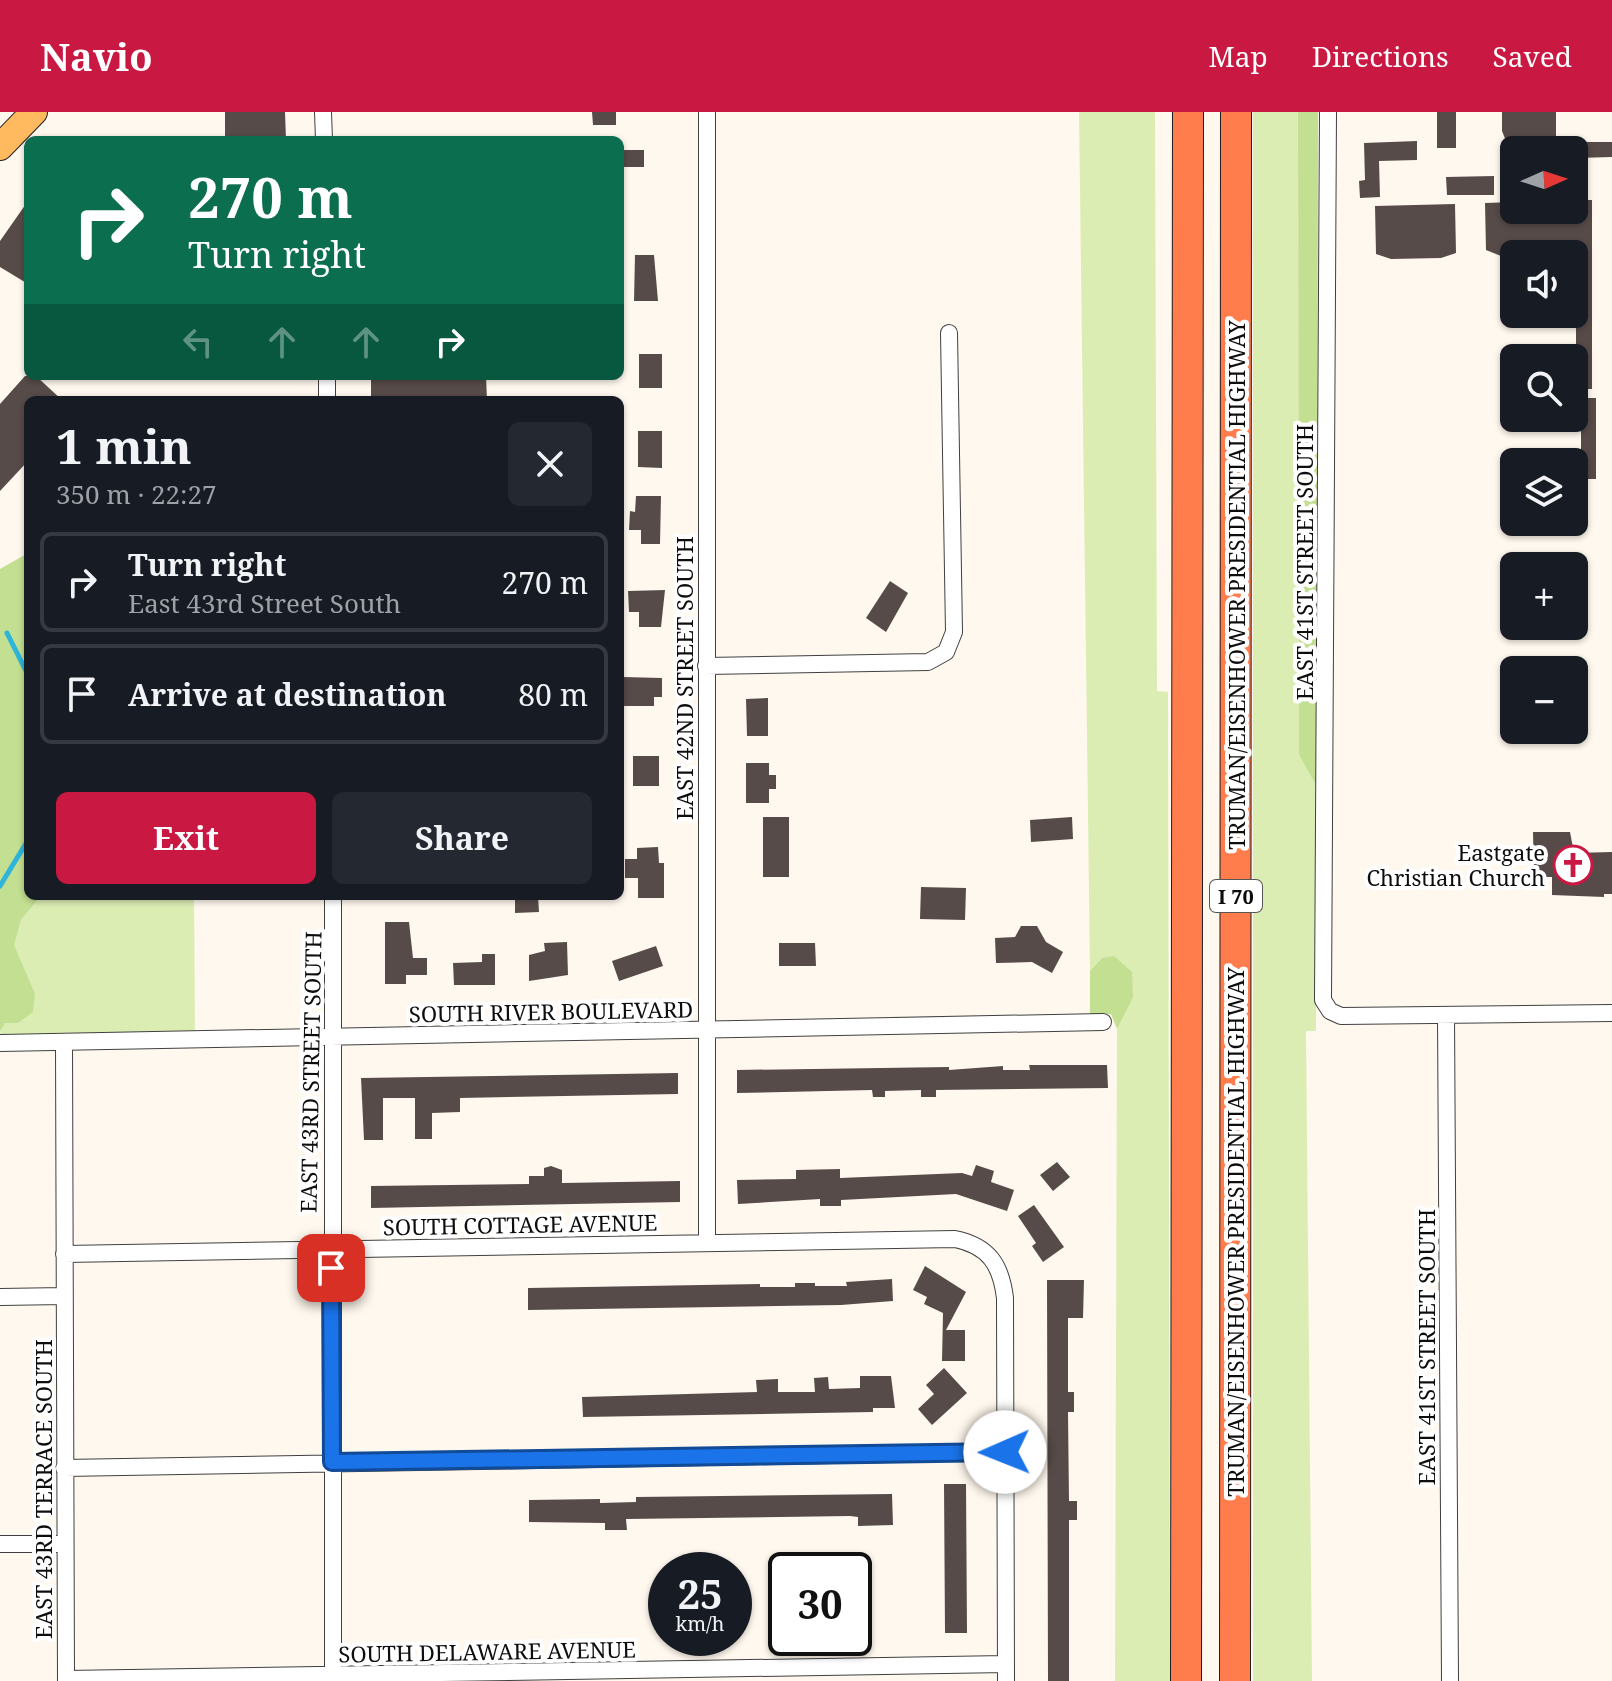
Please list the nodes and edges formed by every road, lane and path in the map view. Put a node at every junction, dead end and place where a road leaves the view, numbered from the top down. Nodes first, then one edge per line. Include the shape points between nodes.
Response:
1 (34, 112) edge
2 (323, 112) edge
3 (707, 112) edge
4 (1188, 112) edge
5 (1236, 112) edge
6 (1328, 112) edge
7 (324, 136) edge
8 (0, 147) edge
9 (949, 333) dead end
10 (706, 666) junction
11 (333, 900) edge
12 (1612, 1013) edge
13 (1446, 1016) junction
14 (1103, 1022) dead end
15 (708, 1031) junction
16 (335, 1036) junction
17 (64, 1042) junction
18 (0, 1043) edge
19 (707, 1243) junction
20 (331, 1250) junction
21 (64, 1254) junction
22 (64, 1296) junction
23 (0, 1297) edge
24 (1005, 1452) junction
25 (332, 1462) junction
26 (64, 1468) junction
27 (0, 1544) edge
28 (64, 1544) junction
29 (1006, 1673) edge
30 (333, 1678) edge
31 (66, 1680) edge
32 (1450, 1680) edge
33 (1186, 1681) edge
34 (1235, 1681) edge

1 - 8 main road
2 - 7 street
3 - 10 street, EAST 42ND STREET SOUTH
4 - 33 highway, I 70
5 - 34 highway, TRUMAN/EISENHOWER PRESIDENTIAL HIGHWAY / I 70
6 - 13 street, EAST 41ST STREET SOUTH via 1323,1000 1341,1016
9 - 10 street via 954,632 946,652 928,662
10 - 15 street, EAST 42ND STREET SOUTH
11 - 16 street, EAST 43RD STREET SOUTH
12 - 13 street
13 - 32 street, EAST 41ST STREET SOUTH
14 - 15 street, SOUTH RIVER BOULEVARD
15 - 16 street, SOUTH RIVER BOULEVARD
15 - 19 street, EAST 42ND STREET SOUTH
16 - 17 street, SOUTH RIVER BOULEVARD
16 - 20 street, EAST 43RD STREET SOUTH via 330,1059
17 - 18 street, SOUTH RIVER BOULEVARD
17 - 21 street
19 - 20 street, SOUTH COTTAGE AVENUE
19 - 24 street, SOUTH COTTAGE AVENUE via 955,1239 976,1245 991,1256 1004,1288
20 - 21 street, SOUTH COTTAGE AVENUE
20 - 25 street, EAST 43RD STREET SOUTH
21 - 22 street, EAST 43RD TERRACE SOUTH
22 - 23 street
22 - 26 street, EAST 43RD TERRACE SOUTH
24 - 25 street
24 - 29 street
25 - 26 street
25 - 30 street, EAST 43RD STREET SOUTH
26 - 28 street, EAST 43RD TERRACE SOUTH
27 - 28 street
28 - 31 street, EAST 43RD TERRACE SOUTH
29 - 30 street, SOUTH DELAWARE AVENUE
30 - 31 street, SOUTH DELAWARE AVENUE

